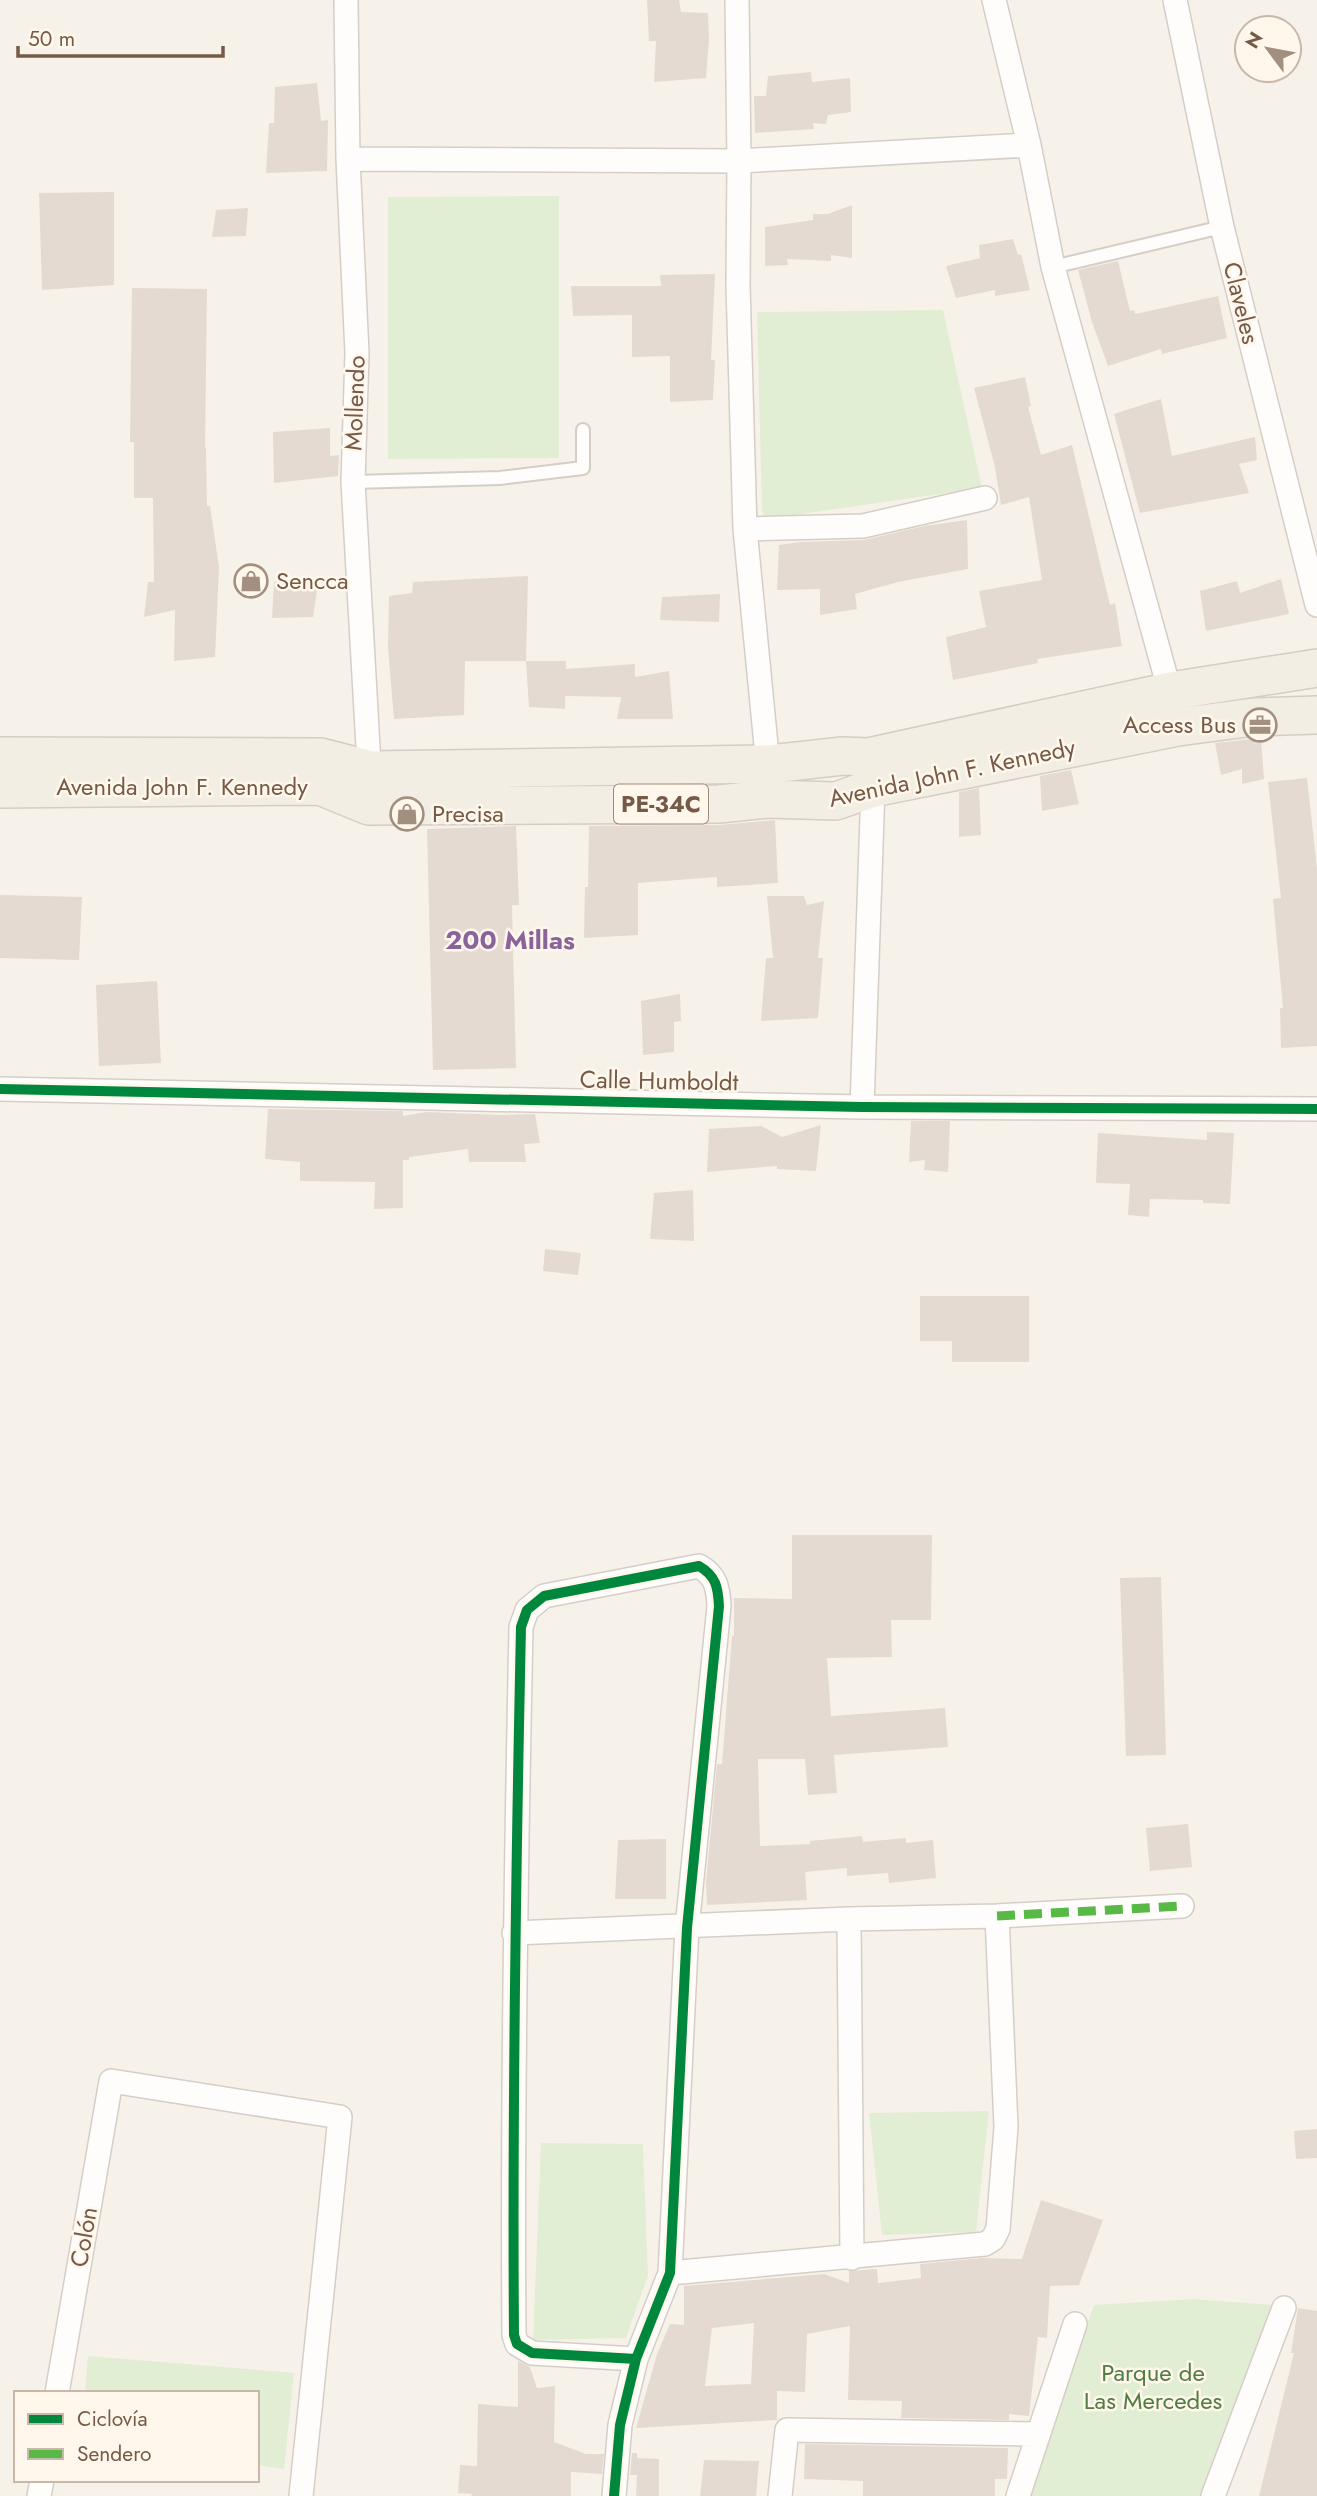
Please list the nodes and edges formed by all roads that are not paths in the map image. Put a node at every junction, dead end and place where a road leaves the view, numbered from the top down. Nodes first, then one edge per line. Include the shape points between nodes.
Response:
1 (345, 0) edge
2 (737, 0) edge
3 (994, 0) edge
4 (1175, 0) edge
5 (1029, 145) junction
6 (348, 159) junction
7 (739, 161) junction
8 (1222, 227) junction
9 (1053, 267) junction
10 (583, 430) dead end
11 (353, 482) junction
12 (985, 498) dead end
13 (745, 529) junction
14 (1317, 605) edge
15 (1317, 668) edge
16 (1171, 691) junction
17 (1317, 715) edge
18 (1178, 727) junction
19 (0, 756) edge
20 (371, 770) junction
21 (170, 772) junction
22 (871, 773) junction
23 (769, 781) junction
24 (0, 789) edge
25 (369, 806) junction
26 (0, 1088) edge
27 (862, 1107) junction
28 (1317, 1109) edge
29 (1182, 1906) dead end
30 (996, 1916) junction
31 (849, 1919) junction
32 (687, 1928) junction
33 (514, 1933) junction
34 (852, 2258) junction
35 (670, 2273) junction
36 (1284, 2308) dead end
37 (1075, 2324) dead end
38 (636, 2359) junction
39 (57, 2391) edge
40 (1038, 2434) junction
41 (301, 2496) edge
42 (614, 2496) edge
43 (780, 2496) edge
44 (1018, 2496) edge
45 (1213, 2496) edge

1 - 6 street, Mollendo
2 - 7 street
3 - 5 street
4 - 8 street, Claveles
5 - 7 street
5 - 9 street
6 - 7 street
6 - 11 street, Mollendo via 357,353
7 - 13 street
8 - 9 lane
8 - 14 street, Claveles
9 - 16 street
10 - 11 lane via 583,468 500,478
11 - 20 street, Mollendo
12 - 13 street via 863,526
13 - 23 street
15 - 16 main road, Avenida John F. Kennedy / PE-34C
16 - 18 street
16 - 22 main road, Avenida John F. Kennedy / PE-34C
17 - 18 main road, Avenida John F. Kennedy / PE-34C
18 - 22 main road, Avenida John F. Kennedy / PE-34C
19 - 21 main road, Avenida John F. Kennedy / PE-34C
20 - 21 main road, Avenida John F. Kennedy / PE-34C via 320,757
20 - 23 main road, Avenida John F. Kennedy / PE-34C
20 - 25 street, Mollendo
21 - 24 main road, Avenida John F. Kennedy / PE-34C
21 - 25 main road, Avenida John F. Kennedy / PE-34C via 320,786
22 - 23 main road, Avenida John F. Kennedy / PE-34C via 843,756
22 - 27 street
23 - 25 main road, Avenida John F. Kennedy / PE-34C via 719,804
26 - 27 street, Calle Humboldt
27 - 28 street, Calle Humboldt
29 - 30 street
30 - 31 street
30 - 34 street via 1006,2127 998,2229 985,2244
31 - 32 street
31 - 34 street
32 - 33 street
32 - 33 street via 719,1606 717,1585 699,1566 544,1596 527,1609 521,1627
32 - 35 street
33 - 38 street via 514,2335 517,2344 532,2353
34 - 35 street
35 - 38 street
36 - 45 street
37 - 40 street
38 - 42 street via 620,2425
39 - 41 street, Colón via 111,2081 340,2117
40 - 43 street via 787,2430
40 - 44 street

